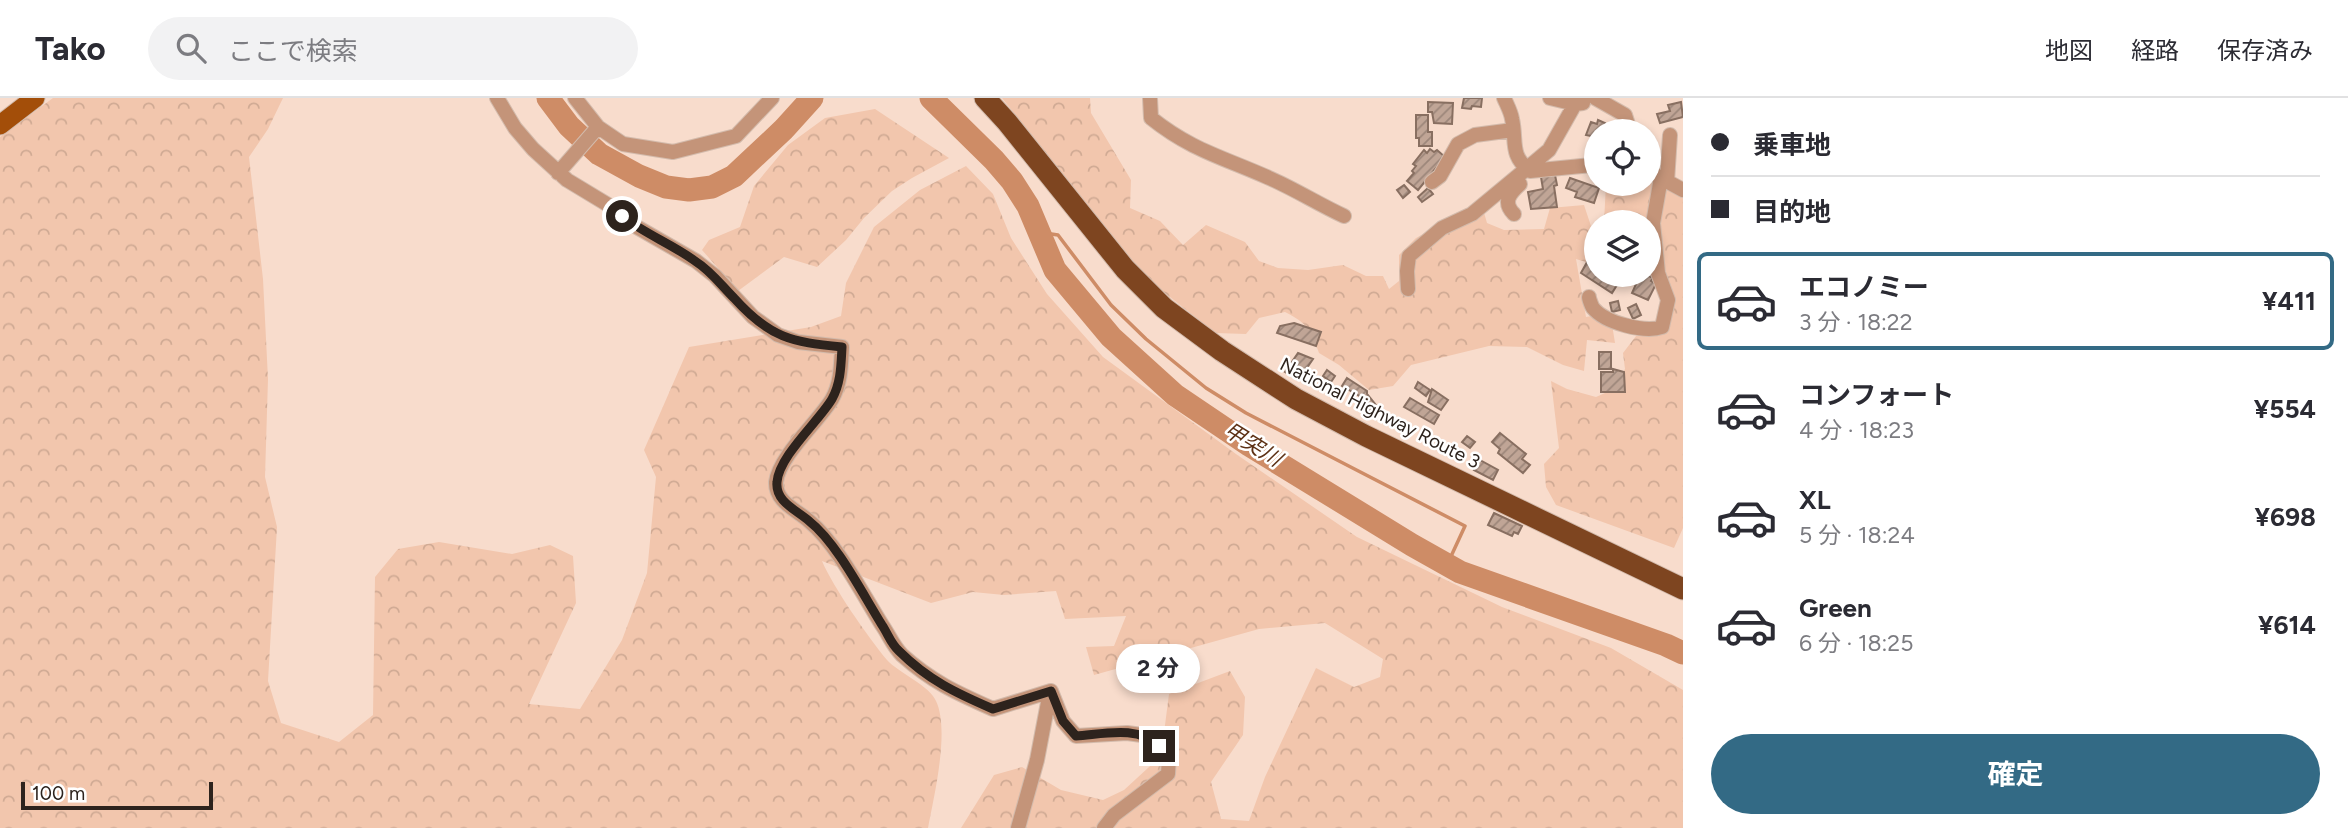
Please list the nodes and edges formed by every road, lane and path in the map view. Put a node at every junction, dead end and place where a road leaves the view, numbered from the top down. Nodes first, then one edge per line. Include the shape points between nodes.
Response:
1 (35, 98) edge
2 (497, 98) edge
3 (575, 98) edge
4 (772, 98) edge
5 (985, 98) edge
6 (1150, 98) edge
7 (1504, 98) edge
8 (1550, 98) edge
9 (1592, 98) edge
10 (1575, 104) junction
11 (1626, 119) edge
12 (0, 125) edge
13 (598, 127) junction
14 (1513, 130) junction
15 (1670, 135) dead end
16 (1584, 166) edge
17 (1661, 169) edge
18 (1528, 170) junction
19 (558, 173) junction
20 (1661, 178) edge
21 (1432, 182) dead end
22 (1683, 190) edge
23 (1657, 196) edge
24 (1514, 214) dead end
25 (1344, 216) dead end
26 (1408, 289) dead end
27 (1589, 298) dead end
28 (1683, 589) edge
29 (1051, 691) junction
30 (1018, 828) edge
31 (1104, 828) edge

1 - 12 main road
2 - 19 street via 514,128
3 - 13 street
4 - 13 street via 736,136 673,152 623,144
5 - 28 highway, National Highway Route 3 via 1131,276 1164,308 1222,351 1366,436
6 - 25 street via 1151,118 1175,137
7 - 14 street
8 - 10 street
9 - 10 street
9 - 11 street
10 - 18 street via 1549,150
13 - 19 street
14 - 18 street via 1513,145
14 - 21 street via 1475,135 1458,144
15 - 17 street
16 - 18 street
18 - 24 street via 1507,201
18 - 26 street via 1409,256
19 - 29 street via 696,261 778,335 842,347 839,383 784,465 776,481 779,495 827,538 894,646 925,674 993,709
20 - 22 street
23 - 27 street via 1653,223 1658,273 1668,300 1662,327 1652,331 1604,317
29 - 30 street
29 - 31 street via 1063,721 1076,736 1149,736 1169,757 1168,774

